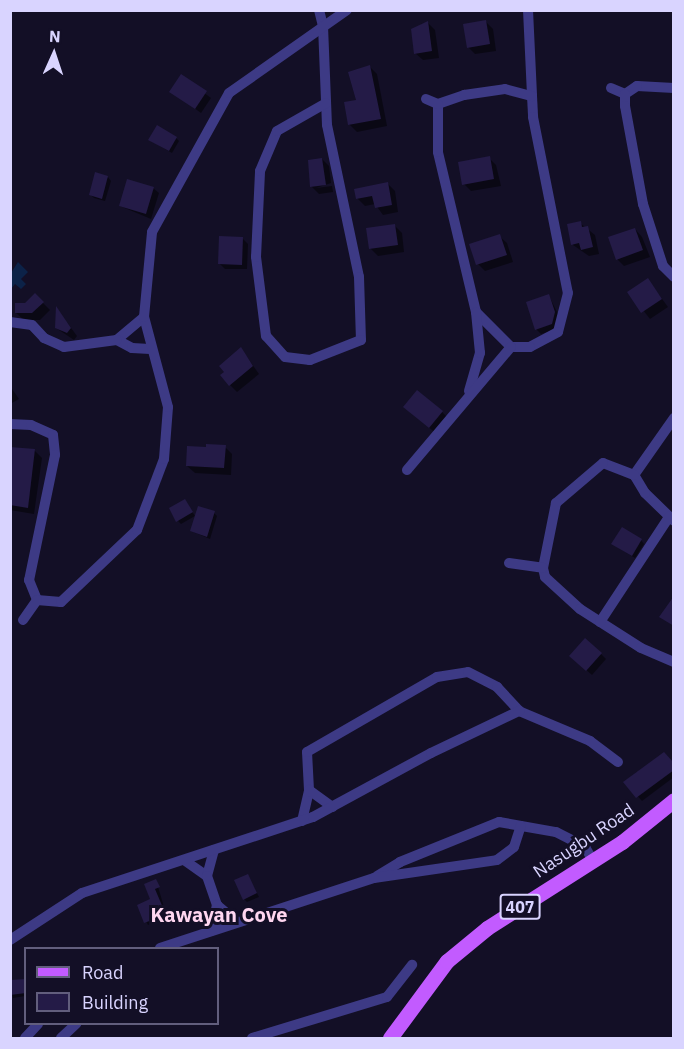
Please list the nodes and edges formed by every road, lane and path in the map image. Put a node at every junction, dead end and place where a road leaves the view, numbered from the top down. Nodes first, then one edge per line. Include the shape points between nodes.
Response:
1 (319, 10) edge
2 (347, 10) edge
3 (528, 10) edge
4 (323, 26) junction
5 (611, 88) dead end
6 (674, 88) edge
7 (625, 94) junction
8 (532, 96) junction
9 (426, 99) dead end
10 (326, 103) junction
11 (438, 104) junction
12 (674, 277) edge
13 (476, 312) junction
14 (144, 317) junction
15 (10, 322) edge
16 (117, 340) junction
17 (511, 346) junction
18 (150, 350) junction
19 (468, 395) junction
20 (674, 418) edge
21 (10, 423) edge
22 (407, 470) dead end
23 (634, 475) junction
24 (671, 519) edge
25 (509, 563) dead end
26 (543, 568) junction
27 (37, 600) junction
28 (24, 620) dead end
29 (600, 622) junction
30 (674, 662) edge
31 (519, 711) junction
32 (618, 762) dead end
33 (309, 790) junction
34 (674, 800) edge
35 (332, 807) junction
36 (302, 821) junction
37 (521, 826) junction
38 (438, 846) junction
39 (214, 850) junction
40 (184, 860) junction
41 (593, 861) junction
42 (447, 865) junction
43 (207, 876) junction
44 (374, 878) junction
45 (217, 905) junction
46 (237, 922) junction
47 (210, 931) junction
48 (10, 939) edge
49 (165, 947) edge
50 (412, 965) dead end
51 (36, 1025) edge
52 (74, 1025) edge
53 (25, 1038) edge
54 (61, 1038) edge
55 (252, 1038) edge
56 (390, 1038) edge

1 - 4 street
2 - 4 street
3 - 8 street
4 - 10 street
4 - 14 street via 229,93 152,232
5 - 7 street
6 - 7 street via 638,86
7 - 12 street via 643,204 663,266
8 - 11 street via 505,89 464,95
8 - 17 street via 568,293 558,332 530,347
9 - 11 street
10 - 10 street via 327,125 359,278 361,340 310,360 285,357 266,336 256,257 260,171 277,131
11 - 13 street via 438,152
13 - 17 street
13 - 19 street via 480,353
14 - 16 street
14 - 18 street
15 - 16 street via 32,325 44,338 64,347
16 - 18 street via 132,348
17 - 19 street
18 - 27 street via 168,407 166,438 164,459 137,530 61,602
19 - 22 street
20 - 23 street
21 - 27 street via 31,425 53,435 55,455 29,580
23 - 24 street via 645,493
23 - 26 street via 603,463 556,503
24 - 29 street
25 - 26 street
26 - 29 street via 545,577
27 - 28 street
29 - 30 street via 641,648
31 - 32 street via 590,741
31 - 33 street via 497,687 468,672 437,677 307,752
31 - 35 street
33 - 35 street
33 - 36 street
34 - 41 main road, Nasugbu Road / 407
35 - 36 street
36 - 39 street
37 - 38 street via 499,822
37 - 41 street via 556,832 585,847
37 - 42 street via 514,847 497,860
38 - 42 street
38 - 44 street
39 - 40 street
39 - 43 street
40 - 43 street
40 - 48 street via 82,893
41 - 56 main road, Nasugbu Road / 407 via 487,928 447,961
42 - 44 street via 408,875
43 - 45 street
44 - 46 street
45 - 46 street
45 - 47 street
46 - 47 street
47 - 49 street
50 - 55 street via 387,997
51 - 53 street
52 - 54 street

